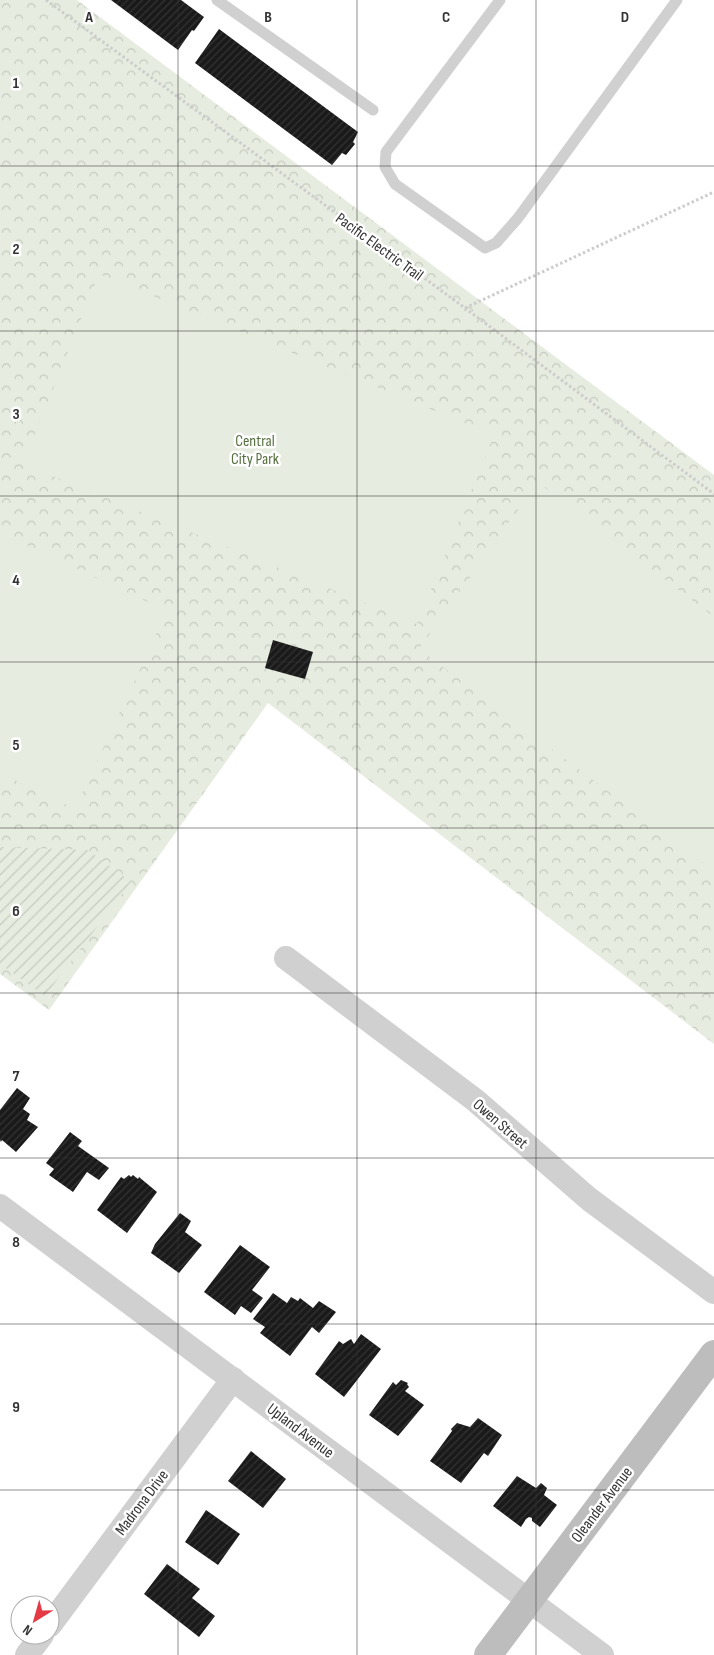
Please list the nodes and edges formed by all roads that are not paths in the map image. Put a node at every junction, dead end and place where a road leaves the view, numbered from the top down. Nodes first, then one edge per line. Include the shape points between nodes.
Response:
1 (217, 0) edge
2 (500, 0) edge
3 (677, 0) edge
4 (373, 110) dead end
5 (286, 958) dead end
6 (0, 1206) edge
7 (714, 1292) edge
8 (714, 1354) edge
9 (233, 1379) junction
10 (528, 1600) junction
11 (60, 1612) edge
12 (488, 1655) edge
13 (602, 1655) edge

1 - 4 lane
2 - 3 lane via 386,152 385,167 395,184 485,248 496,243 518,218
5 - 7 street, Owen Street via 476,1100 589,1199
6 - 9 street, Upland Avenue
8 - 10 street, Oleander Avenue
9 - 10 street, Upland Avenue
9 - 11 street, Madrona Drive
10 - 12 street, Oleander Avenue
10 - 13 street, Upland Avenue

